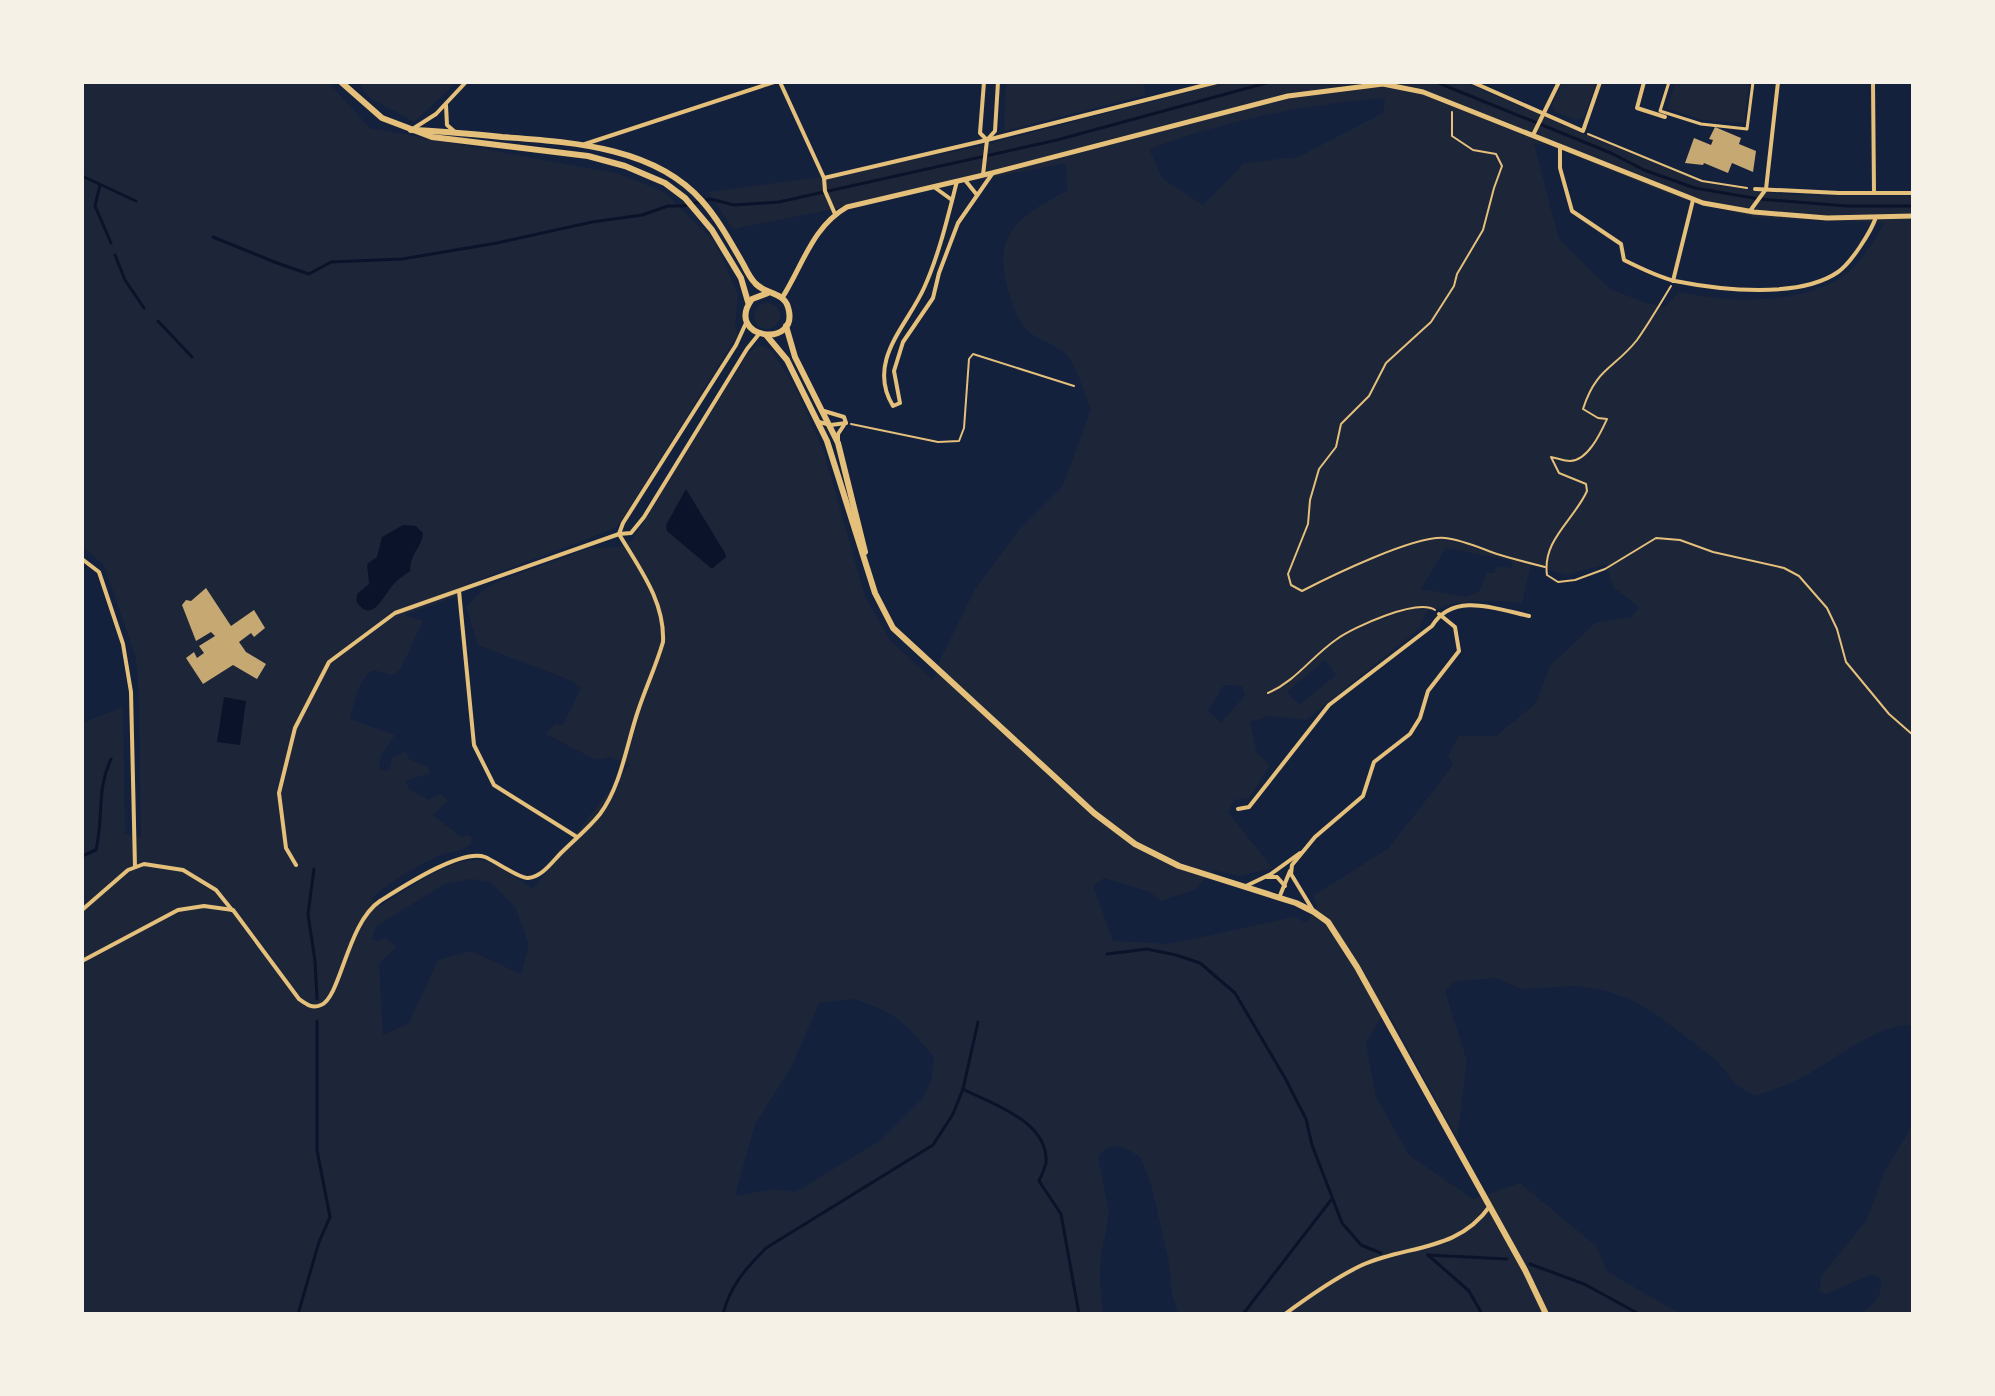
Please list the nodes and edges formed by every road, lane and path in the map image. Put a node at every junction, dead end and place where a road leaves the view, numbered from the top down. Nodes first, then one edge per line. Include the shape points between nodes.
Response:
1 (341, 82) edge
2 (466, 82) edge
3 (777, 82) edge
4 (984, 82) edge
5 (998, 82) edge
6 (1217, 82) edge
7 (1472, 82) edge
8 (1559, 82) edge
9 (1600, 82) edge
10 (1644, 82) edge
11 (1669, 82) edge
12 (1753, 82) edge
13 (1778, 82) edge
14 (1873, 82) edge
15 (1384, 83) edge
16 (446, 103) junction
17 (1452, 103) junction
18 (1543, 113) junction
19 (1665, 117) dead end
20 (411, 130) junction
21 (1583, 131) junction
22 (455, 132) junction
23 (1533, 135) junction
24 (987, 140) junction
25 (563, 142) junction
26 (582, 145) junction
27 (1560, 147) junction
28 (588, 156) junction
29 (992, 173) junction
30 (983, 175) junction
31 (824, 178) junction
32 (965, 180) junction
33 (957, 181) junction
34 (934, 187) junction
35 (1755, 189) joint
36 (1766, 189) junction
37 (1874, 193) junction
38 (1913, 193) edge
39 (977, 195) junction
40 (1693, 200) junction
41 (952, 201) junction
42 (1750, 211) junction
43 (835, 214) junction
44 (1913, 216) edge
45 (1876, 217) junction
46 (1673, 281) junction
47 (768, 293) junction
48 (782, 298) junction
49 (748, 304) junction
50 (747, 321) junction
51 (786, 326) junction
52 (759, 334) junction
53 (767, 336) junction
54 (1074, 386) dead end
55 (824, 411) junction
56 (819, 422) junction
57 (846, 423) junction
58 (831, 425) junction
59 (838, 443) junction
60 (619, 534) junction
61 (82, 559) edge
62 (1546, 567) junction
63 (869, 576) junction
64 (459, 590) junction
65 (1439, 614) junction
66 (1529, 616) dead end
67 (1268, 693) dead end
68 (1913, 735) edge
69 (1238, 809) dead end
70 (577, 837) junction
71 (1302, 852) junction
72 (296, 865) dead end
73 (1292, 865) junction
74 (135, 867) junction
75 (1265, 876) junction
76 (1285, 886) junction
77 (1245, 887) junction
78 (1279, 898) junction
79 (82, 910) edge
80 (233, 910) junction
81 (1314, 912) junction
82 (82, 961) edge
83 (1490, 1206) junction
84 (1285, 1314) edge
85 (1546, 1314) edge

1 - 20 main road via 382,118
2 - 16 street
3 - 26 street
3 - 31 street
4 - 24 street via 980,133
5 - 24 street via 995,131
6 - 24 street
7 - 18 street
8 - 18 street
9 - 21 street
10 - 19 street via 1637,108
11 - 12 street via 1660,111 1701,124 1747,129
13 - 36 street
14 - 37 street
15 - 17 street
15 - 29 street via 1288,96
16 - 20 street
16 - 22 street via 447,125
17 - 23 street
17 - 62 path via 1452,136 1473,150 1496,154 1502,166 1483,230 1431,322 1386,363 1369,396 1341,424 1336,447 1319,469 1308,524 1288,574 1291,585 1302,591 1353,566 1441,537
18 - 21 street
18 - 23 street
20 - 22 main road
20 - 28 main road
21 - 35 path via 1702,181
22 - 25 main road
23 - 27 street
24 - 30 street
24 - 31 street
25 - 26 main road
25 - 28 main road
26 - 47 main road via 674,176 713,215 753,282
27 - 40 street
27 - 46 street via 1572,211 1621,244 1624,260
28 - 49 main road via 650,175 685,198 741,278
29 - 30 street
29 - 39 street
30 - 32 street
31 - 43 street
32 - 33 street
32 - 39 street
33 - 34 street
33 - 41 street
34 - 41 street
34 - 43 street
35 - 36 street
36 - 37 street
36 - 42 street
37 - 38 street
39 - 41 street via 952,237 933,298 903,342 894,371 900,403 893,406 884,384 890,345 925,286
40 - 42 street
40 - 46 street
42 - 45 street
43 - 48 street via 816,233
44 - 45 street
45 - 46 street via 1839,271 1812,284 1774,290
46 - 62 path via 1635,342 1590,389 1583,409 1607,419 1593,443 1581,458 1551,457 1559,473 1586,484 1587,491 1553,539
47 - 48 main road
47 - 49 main road
48 - 51 main road via 789,310
49 - 50 main road
50 - 52 main road
50 - 60 street
51 - 53 main road
51 - 55 main road via 795,357
52 - 53 main road
52 - 60 street via 644,517 631,533
53 - 56 main road via 787,360
54 - 57 path via 973,354 959,441 938,442
55 - 57 street via 844,417
55 - 58 main road
56 - 58 street
56 - 63 main road
57 - 58 street
57 - 59 street
58 - 59 main road
59 - 63 main road
60 - 64 street
60 - 70 street via 659,603 663,642 617,779 601,812
61 - 74 street via 99,572 123,644 131,692
62 - 68 path via 1547,575 1558,582 1575,580 1656,538 1784,568 1799,576 1827,608 1846,662
63 - 77 main road via 885,617 904,640 1094,813 1158,857
64 - 70 street via 474,745 494,785
64 - 72 street via 395,613 329,662 295,728 279,793 286,848
65 - 66 street via 1476,604
65 - 67 path via 1421,605 1353,631
65 - 69 street via 1432,626 1329,705 1249,807
65 - 71 street via 1455,627 1459,651 1428,691 1410,734 1377,757 1363,796
70 - 80 street via 544,872 531,878 480,855 449,862 371,907 321,1006 310,1007 299,999
71 - 73 street
71 - 75 street
73 - 76 street
73 - 81 street via 1291,874
74 - 79 street
74 - 80 street via 183,870 216,890
75 - 76 street via 1277,877
75 - 77 street
76 - 78 street
77 - 78 main road
78 - 81 main road
80 - 82 street via 178,910
81 - 83 main road via 1343,943
83 - 84 street via 1466,1231 1437,1245 1358,1267
83 - 85 main road

